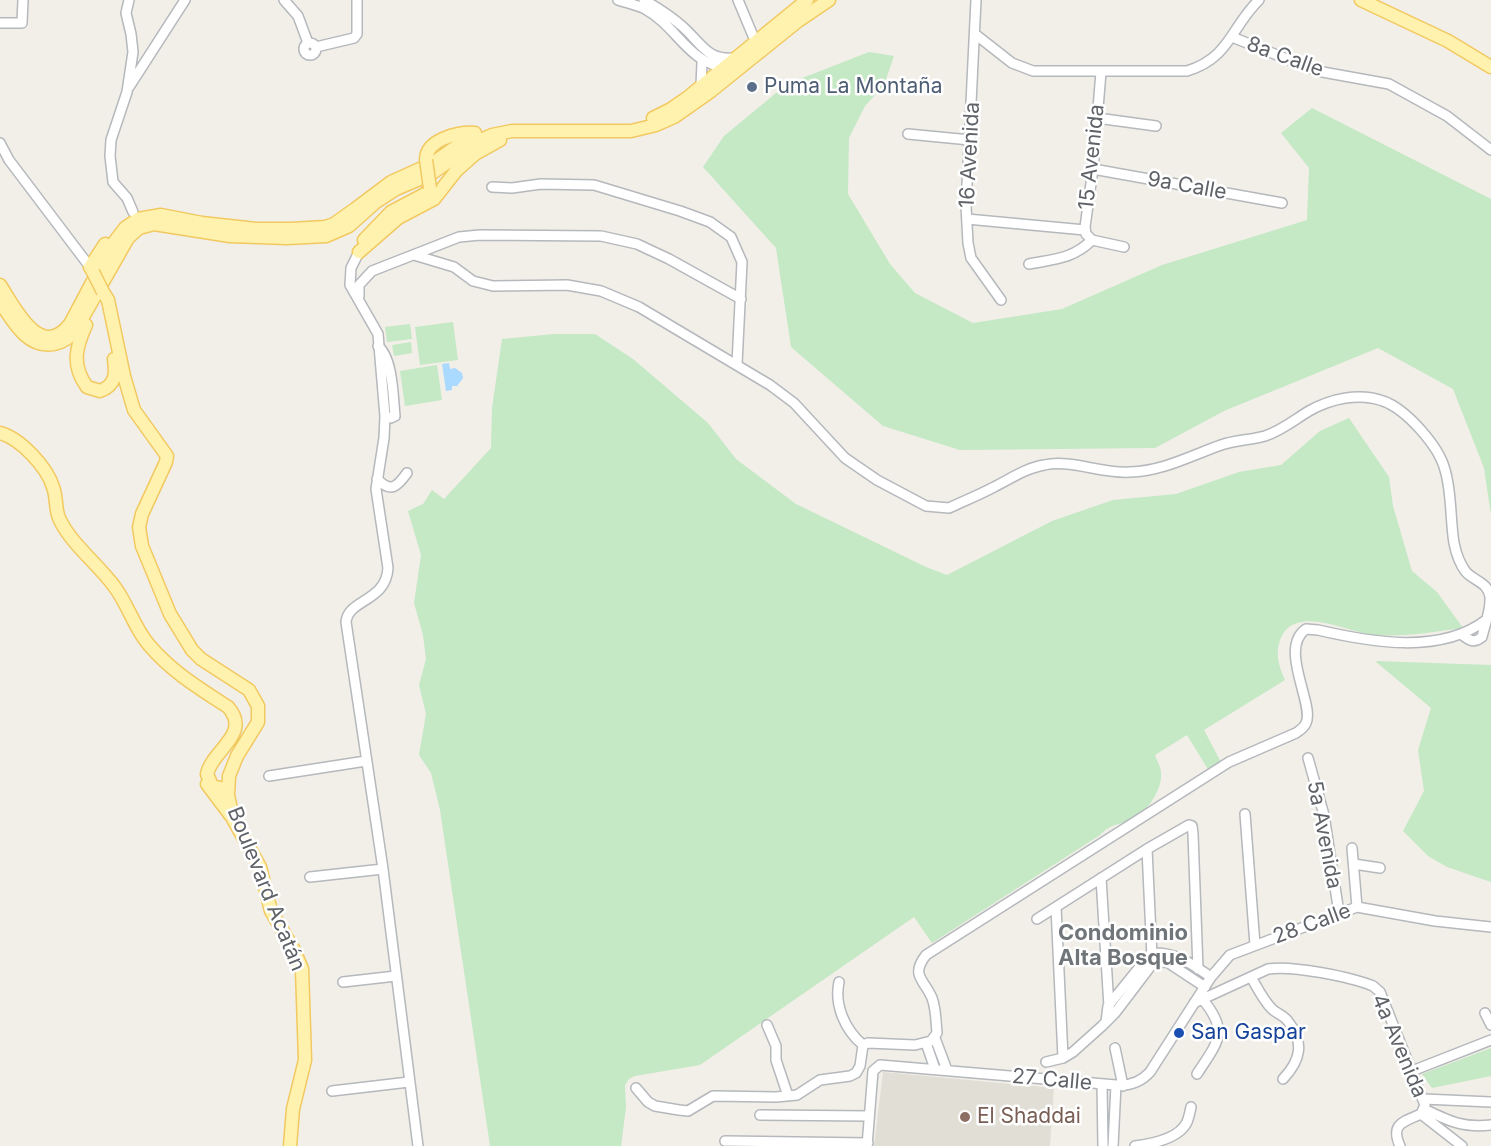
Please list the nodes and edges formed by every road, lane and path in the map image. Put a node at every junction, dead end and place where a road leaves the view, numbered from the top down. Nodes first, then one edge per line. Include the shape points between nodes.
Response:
1 (23, 0) edge
2 (129, 0) edge
3 (185, 0) edge
4 (284, 0) edge
5 (357, 0) edge
6 (618, 0) edge
7 (644, 0) edge
8 (738, 0) edge
9 (976, 0) edge
10 (1259, 0) edge
11 (1361, 0) edge
12 (802, 2) edge
13 (825, 3) edge
14 (0, 23) edge
15 (748, 25) junction
16 (778, 32) junction
17 (975, 34) junction
18 (1232, 38) junction
19 (756, 43) junction
20 (736, 58) junction
21 (702, 62) junction
22 (1491, 67) edge
23 (725, 68) junction
24 (1101, 72) junction
25 (701, 86) junction
26 (127, 92) junction
27 (689, 101) junction
28 (672, 113) junction
29 (1097, 118) junction
30 (1156, 126) dead end
31 (578, 132) junction
32 (476, 133) junction
33 (908, 134) dead end
34 (970, 140) junction
35 (0, 143) edge
36 (1491, 150) edge
37 (1093, 169) junction
38 (492, 188) dead end
39 (1282, 202) dead end
40 (133, 212) junction
41 (967, 219) junction
42 (1085, 230) junction
43 (260, 233) junction
44 (1092, 240) junction
45 (1124, 247) dead end
46 (359, 252) junction
47 (414, 255) junction
48 (1029, 264) dead end
49 (97, 271) junction
50 (0, 285) edge
51 (105, 294) junction
52 (359, 298) junction
53 (741, 299) junction
54 (1001, 300) dead end
55 (0, 302) edge
56 (91, 304) junction
57 (737, 364) junction
58 (0, 433) edge
59 (407, 473) dead end
60 (377, 479) junction
61 (1308, 758) dead end
62 (366, 761) junction
63 (207, 774) junction
64 (269, 776) dead end
65 (227, 786) junction
66 (1245, 814) dead end
67 (233, 819) junction
68 (1352, 848) dead end
69 (1147, 849) junction
70 (1353, 864) junction
71 (1380, 868) dead end
72 (383, 869) junction
73 (310, 877) dead end
74 (1101, 878) junction
75 (1357, 907) junction
76 (1056, 908) junction
77 (1339, 913) junction
78 (1037, 919) dead end
79 (1491, 927) edge
80 (1255, 945) junction
81 (1152, 958) junction
82 (1198, 969) junction
83 (396, 976) junction
84 (1251, 976) junction
85 (1211, 977) junction
86 (343, 982) dead end
87 (839, 982) dead end
88 (1205, 987) junction
89 (1199, 1001) junction
90 (1112, 1010) junction
91 (1485, 1013) dead end
92 (1491, 1025) edge
93 (767, 1026) dead end
94 (930, 1040) junction
95 (1491, 1040) edge
96 (863, 1045) junction
97 (1115, 1048) dead end
98 (1063, 1058) junction
99 (1046, 1062) dead end
100 (935, 1069) junction
101 (947, 1070) junction
102 (1413, 1071) junction
103 (1197, 1074) dead end
104 (1283, 1079) dead end
105 (409, 1082) junction
106 (1102, 1084) junction
107 (1120, 1086) junction
108 (636, 1088) dead end
109 (332, 1091) dead end
110 (788, 1096) junction
111 (1491, 1102) edge
112 (1191, 1107) dead end
113 (1423, 1107) junction
114 (760, 1115) dead end
115 (869, 1116) junction
116 (1491, 1125) edge
117 (726, 1141) dead end
118 (867, 1145) edge
119 (290, 1146) edge
120 (417, 1146) edge
121 (1103, 1146) edge
122 (1113, 1146) edge
123 (1135, 1146) edge
124 (1400, 1146) edge
125 (1462, 1146) edge

1 - 14 street via 22,23
2 - 26 street via 126,13 133,52
3 - 26 street
4 - 5 street via 298,16 312,45 354,38
6 - 21 street via 645,9 659,19
7 - 20 street via 682,26 708,54 720,59
8 - 15 street
9 - 17 street, 16 Avenida
10 - 18 street via 1246,13
11 - 22 main road via 1448,41
12 - 13 main road via 804,9
12 - 16 main road
13 - 16 main road
15 - 16 street
15 - 19 street
16 - 19 main road
16 - 23 street via 735,66
16 - 27 main road
17 - 24 street, 8a Calle via 1022,69
17 - 34 street, 16 Avenida
18 - 24 street, 8a Calle via 1214,58 1187,71
18 - 36 street, 8a Calle via 1320,72 1389,84 1447,116
19 - 20 main road
20 - 23 main road
21 - 23 street
21 - 25 street
23 - 25 main road
24 - 29 street, 15 Avenida
25 - 27 main road
26 - 40 street via 111,140 110,156 113,182
27 - 28 main road
28 - 31 main road via 656,125 637,130
28 - 32 main road via 631,123 520,124
29 - 30 street
29 - 37 street, 15 Avenida
31 - 43 main road via 512,131 492,135 431,174 396,189 336,232 319,237
31 - 46 main road via 513,137 488,146 465,163 434,199 398,218
32 - 43 main road via 433,164 391,182 334,224
32 - 46 main road, bridge via 442,140 428,151 430,188 384,217 363,241
33 - 34 street
34 - 41 street, 16 Avenida
35 - 49 street via 9,160
37 - 39 street, 9a Calle
37 - 42 street, 15 Avenida
38 - 53 street via 594,185 710,222 731,237 742,262
40 - 43 main road via 171,209 245,223
40 - 49 main road via 115,228
41 - 42 street
41 - 54 street, 16 Avenida via 971,258
42 - 44 street, 15 Avenida
43 - 49 main road via 161,216 142,217 120,234
43 - 51 main road via 257,243 221,243 159,232 145,234 132,246
44 - 45 street
44 - 48 street via 1073,255
46 - 52 street via 350,277 350,285
47 - 52 street via 372,271 359,285
47 - 53 street via 459,237 601,236 637,244
47 - 57 street via 454,267 474,281 493,286 567,285 601,291 639,306
49 - 50 main road via 68,327 50,336 30,329
49 - 51 main road, bridge
49 - 56 main road
51 - 56 main road via 115,369 114,381 100,391 90,390 84,384 76,357
51 - 65 main road via 135,410 166,456 142,514 142,546 170,614 192,650 249,690 258,706 258,722 237,756
52 - 60 street via 378,334 378,345 389,367 395,416 385,416
53 - 57 street
55 - 56 main road via 22,334 46,344 72,335
57 - 94 street via 794,403 846,458 877,480 936,508 949,508 1043,465 1059,463 1113,472 1165,467 1219,446 1264,436 1325,403 1342,398 1383,400 1427,438 1445,469 1456,554 1467,573 1485,585 1490,595 1486,620 1461,634 1398,643 1306,629 1296,646 1298,676 1308,716 1303,727 1229,762 926,955 918,974 932,998 937,1033
58 - 63 main road via 23,446 53,485 59,518 114,586 147,643 171,668 236,718 236,727
59 - 60 street via 393,487
60 - 62 street via 388,576 375,595 351,610 346,622
61 - 77 street, 5a Avenida via 1324,814
62 - 64 street
62 - 72 street
63 - 65 main road via 212,786
63 - 67 main road via 208,787
65 - 67 main road, Boulevard Acatán
66 - 80 street
67 - 119 main road, Boulevard Acatán via 260,867 271,911 302,969 304,1060
68 - 70 street
69 - 74 street
69 - 81 street
69 - 82 street via 1185,826 1192,826
70 - 71 street
70 - 75 street
72 - 73 street
72 - 83 street
74 - 76 street
74 - 90 street
75 - 77 street, 28 Calle
75 - 79 street, 28 Calle
76 - 78 street
76 - 98 street
77 - 80 street, 28 Calle
80 - 85 street, 28 Calle via 1230,955
81 - 82 street via 1173,955
81 - 88 street via 1167,962
81 - 90 street
82 - 85 street
83 - 86 street
83 - 105 street
84 - 89 street, 4a Avenida
84 - 102 street, 4a Avenida via 1284,968 1373,986 1380,992
84 - 104 street via 1270,1007 1285,1018 1296,1037 1298,1060
85 - 88 street, 28 Calle
87 - 96 street via 836,994 841,1012 848,1029
88 - 89 street, 28 Calle
89 - 103 street via 1217,1017 1219,1028 1218,1039
89 - 107 street via 1145,1078
90 - 98 street via 1106,1022
91 - 92 street
93 - 110 street
94 - 96 street via 915,1045
94 - 100 street
94 - 101 street
95 - 102 street
96 - 110 street via 856,1073 820,1080 804,1092
97 - 107 street
98 - 99 street
100 - 101 street, 27 Calle
100 - 115 street, 27 Calle via 876,1066
101 - 106 street, 27 Calle
102 - 113 street, 4a Avenida
105 - 109 street
105 - 120 street
106 - 107 street, 27 Calle
106 - 121 street
107 - 122 street
108 - 110 street via 655,1106 679,1110 688,1110 712,1096
111 - 113 street
112 - 123 street via 1181,1129 1154,1143
113 - 116 street via 1462,1126
113 - 124 street, 4a Avenida via 1400,1124 1396,1137
113 - 125 street, 4a Avenida
114 - 115 street
115 - 118 street
117 - 118 street

